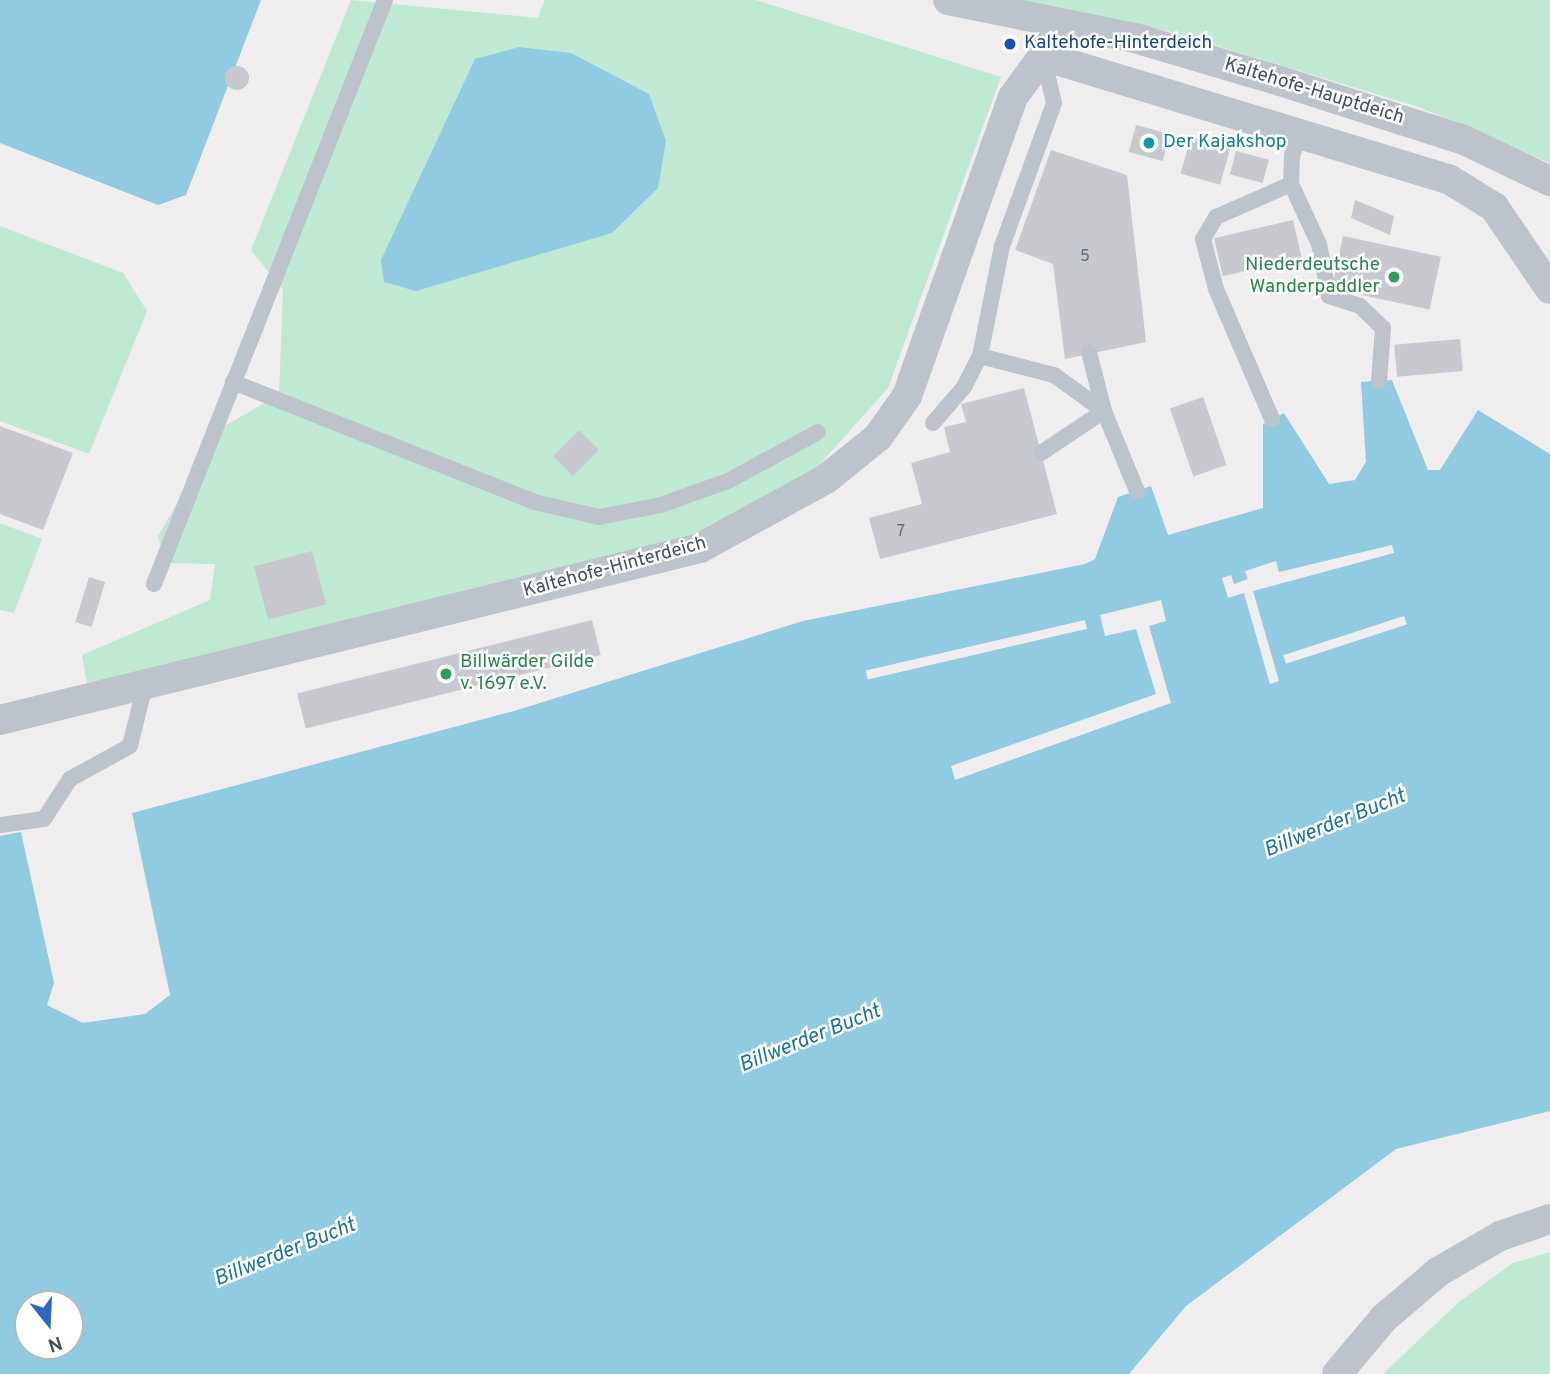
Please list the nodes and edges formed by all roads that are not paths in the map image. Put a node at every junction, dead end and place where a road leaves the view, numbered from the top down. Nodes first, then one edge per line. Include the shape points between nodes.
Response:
1 (385, 0) edge
2 (948, 0) edge
3 (1052, 26) junction
4 (1043, 56) junction
5 (1301, 134) junction
6 (1550, 181) edge
7 (1291, 184) junction
8 (1550, 289) edge
9 (1089, 352) dead end
10 (980, 356) junction
11 (1379, 381) dead end
12 (233, 382) junction
13 (1104, 411) junction
14 (1272, 419) dead end
15 (933, 423) dead end
16 (818, 432) dead end
17 (1041, 453) dead end
18 (1137, 491) dead end
19 (153, 584) dead end
20 (145, 685) junction
21 (0, 720) edge
22 (0, 825) edge
23 (1550, 1219) edge
24 (1337, 1374) edge

1 - 12 lane
2 - 3 street, Kaltehofe-Hauptdeich
3 - 4 street, Kaltehofe-Hinterdeich
3 - 6 street, Kaltehofe-Hauptdeich via 1135,38 1280,80 1464,140
4 - 5 street
4 - 10 lane via 1054,103 1002,246
4 - 20 street, Kaltehofe-Hinterdeich via 1013,97 907,396 878,437 826,479 700,548
5 - 7 lane via 1292,155
5 - 8 street via 1476,193 1514,230
7 - 11 lane via 1319,244 1329,296 1360,306 1382,328
7 - 14 lane via 1216,216 1203,239 1216,289
9 - 13 lane
10 - 13 lane via 1054,375
10 - 15 lane via 964,387
12 - 16 lane via 534,502 599,517 662,505 730,480
12 - 19 lane
13 - 17 lane
13 - 18 lane
20 - 21 street, Kaltehofe-Hinterdeich
20 - 22 lane via 130,746 70,779 44,819
23 - 24 street via 1500,1236 1438,1272 1384,1318

